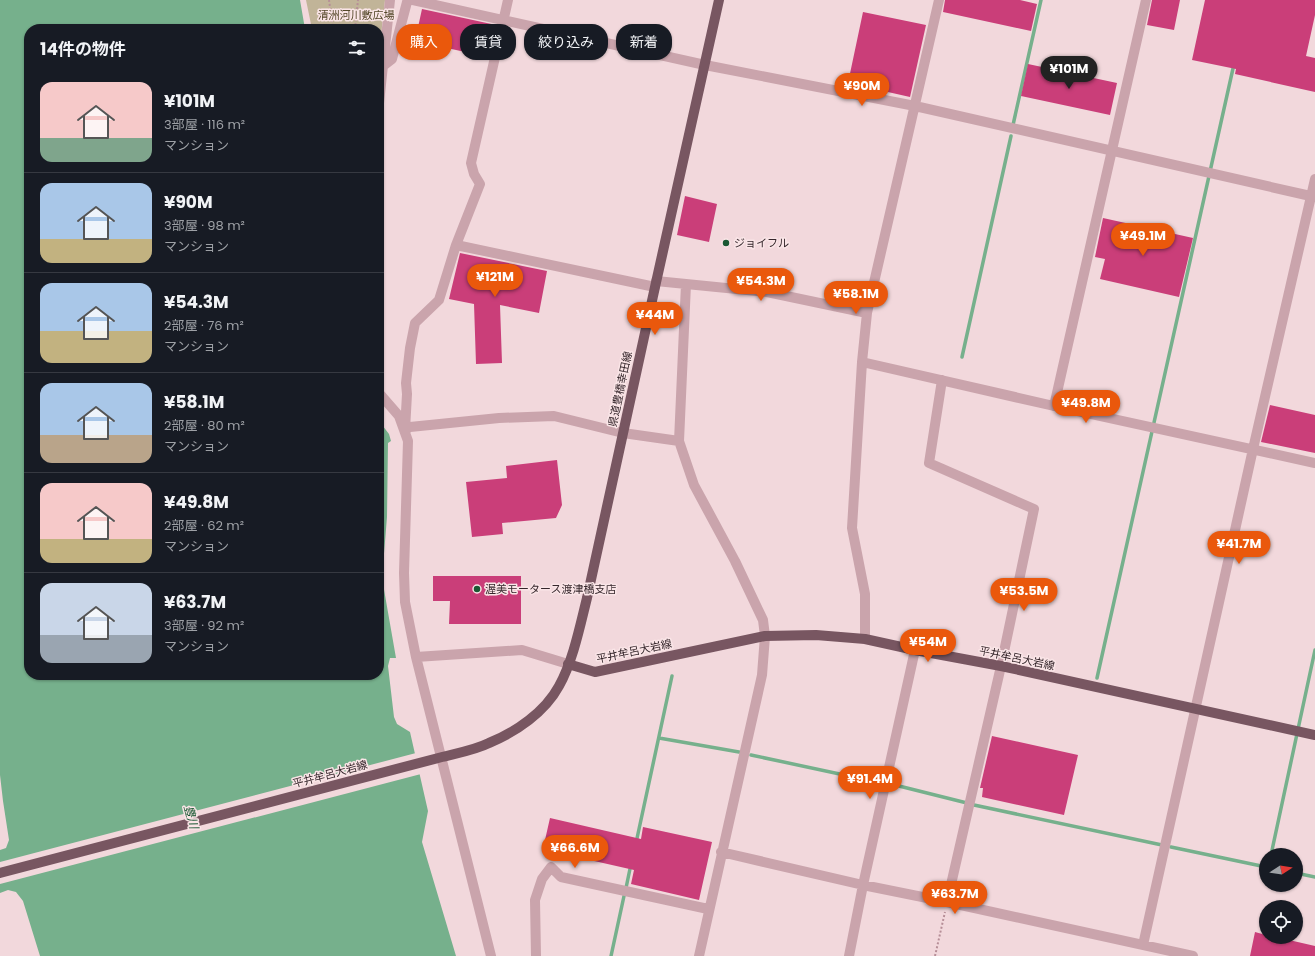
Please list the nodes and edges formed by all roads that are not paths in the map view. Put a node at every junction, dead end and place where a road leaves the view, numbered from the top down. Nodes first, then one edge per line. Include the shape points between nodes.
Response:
1 (390, 0) edge
2 (411, 0) edge
3 (508, 0) edge
4 (719, 0) edge
5 (939, 0) edge
6 (1146, 0) edge
7 (504, 20) junction
8 (384, 57) edge
9 (706, 64) junction
10 (384, 65) edge
11 (915, 106) junction
12 (1112, 150) junction
13 (1315, 179) edge
14 (1313, 196) edge
15 (456, 245) junction
16 (656, 284) junction
17 (686, 284) junction
18 (867, 313) junction
19 (862, 362) junction
20 (942, 380) junction
21 (384, 399) edge
22 (1054, 406) junction
23 (404, 430) junction
24 (623, 433) junction
25 (679, 441) junction
26 (1253, 449) junction
27 (1315, 463) edge
28 (764, 636) junction
29 (865, 639) junction
30 (915, 650) junction
31 (416, 657) junction
32 (568, 664) junction
33 (1001, 666) junction
34 (1196, 709) junction
35 (1315, 736) edge
36 (440, 758) junction
37 (721, 852) junction
38 (0, 873) edge
39 (863, 885) junction
40 (947, 902) junction
41 (708, 909) junction
42 (1143, 945) junction
43 (491, 956) edge
44 (536, 956) edge
45 (699, 956) edge
46 (849, 956) edge
47 (1193, 956) edge

1 - 8 street
2 - 7 street
2 - 10 street via 407,2 392,59
3 - 7 street
4 - 9 main road, 県道豊橋幸田線
5 - 11 street
6 - 12 street
7 - 9 street
7 - 15 street via 471,163 480,184
9 - 11 street
9 - 16 main road, 県道豊橋幸田線
11 - 12 street
11 - 18 street
12 - 14 street
12 - 22 street
13 - 14 street
14 - 26 street
15 - 16 street
15 - 23 street via 439,300 415,323 406,383
16 - 17 street
16 - 24 main road, 県道豊橋幸田線
17 - 18 street via 767,292
17 - 25 street
18 - 19 street
19 - 20 street
19 - 29 street via 852,528 865,594
20 - 22 street
20 - 33 street via 929,463 1034,509
21 - 23 street via 399,416
22 - 26 street
23 - 24 street via 410,427 499,418 554,416
23 - 31 street via 408,442 405,602
24 - 25 street
24 - 32 main road, 県道豊橋幸田線 via 588,598
25 - 28 street via 694,485 763,620
26 - 27 street
26 - 34 street
28 - 29 main road, 平井牟呂大岩線 via 816,635
28 - 32 main road, 平井牟呂大岩線 via 595,672
28 - 37 street via 762,675
29 - 30 main road, 平井牟呂大岩線
30 - 33 main road, 平井牟呂大岩線
30 - 39 street
31 - 32 street via 522,650
31 - 36 street
32 - 36 main road, 平井牟呂大岩線 via 559,686 549,700 522,725 488,744
33 - 34 main road, 平井牟呂大岩線
33 - 40 street
34 - 35 main road, 平井牟呂大岩線
34 - 42 street
36 - 38 main road, 平井牟呂大岩線
36 - 43 street
37 - 39 street
37 - 41 street
39 - 40 street
39 - 46 street
40 - 42 street
41 - 44 street via 561,877 551,867 542,879 535,900
41 - 45 street
42 - 47 street

